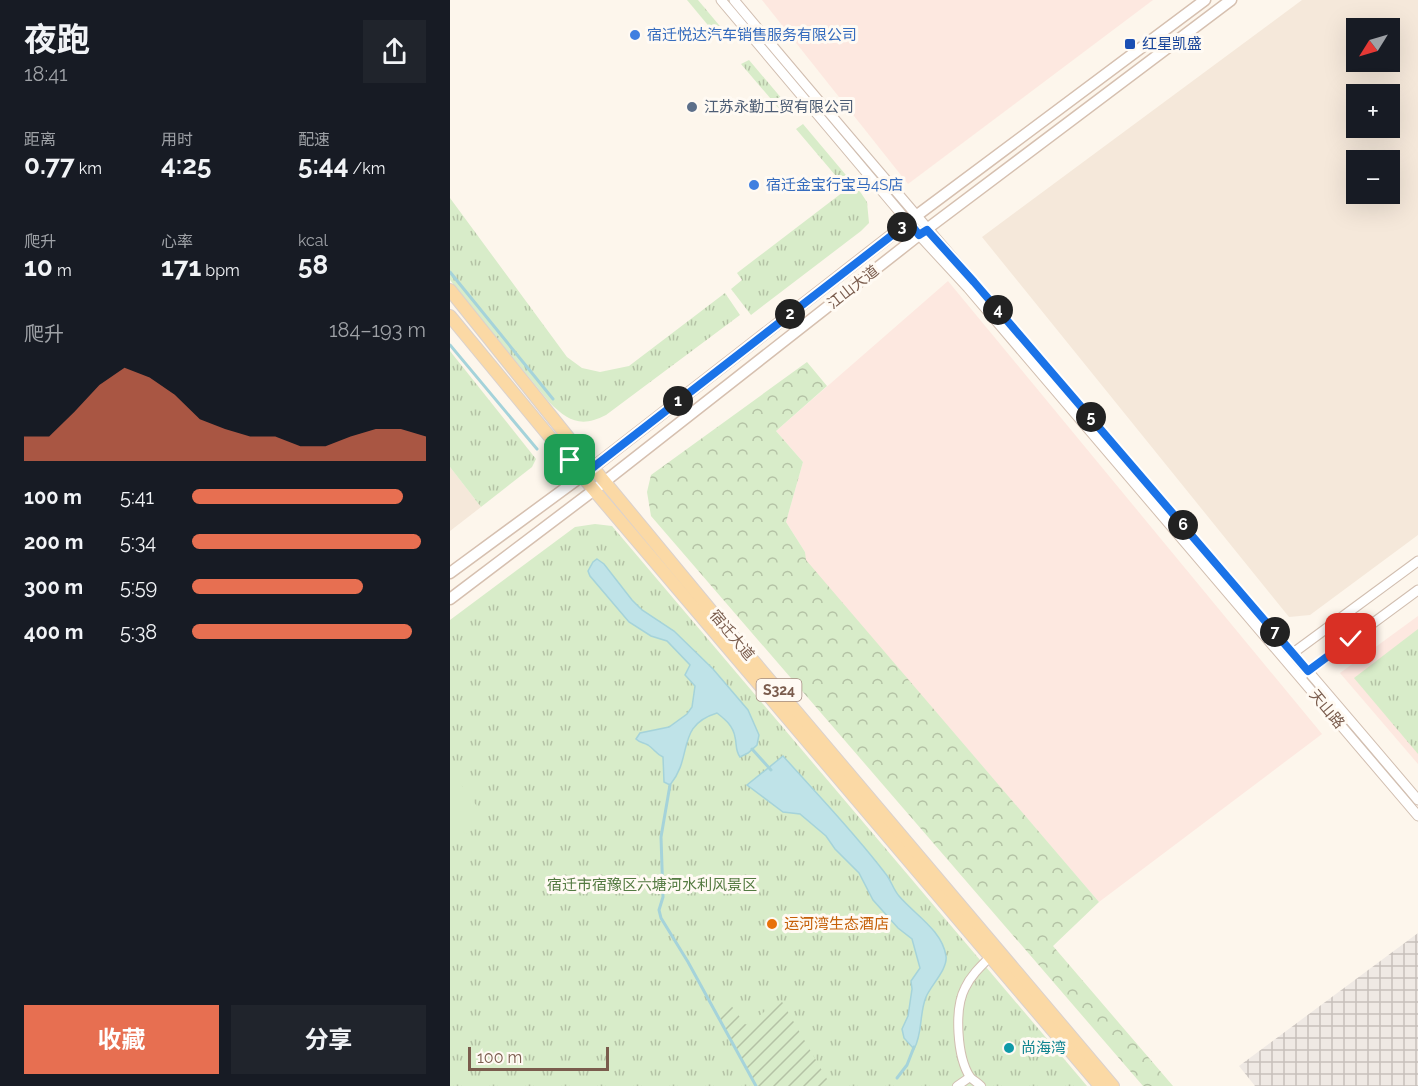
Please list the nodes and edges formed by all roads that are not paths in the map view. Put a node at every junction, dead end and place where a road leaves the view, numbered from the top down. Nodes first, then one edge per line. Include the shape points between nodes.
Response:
1 (721, 0) edge
2 (734, 0) edge
3 (1205, 0) edge
4 (1231, 0) edge
5 (912, 219) junction
6 (923, 232) junction
7 (450, 290) edge
8 (450, 316) edge
9 (593, 467) junction
10 (582, 476) junction
11 (604, 481) junction
12 (594, 490) junction
13 (1418, 561) edge
14 (450, 573) edge
15 (1418, 590) edge
16 (450, 599) edge
17 (1293, 653) junction
18 (1285, 660) junction
19 (1308, 671) junction
20 (1300, 677) junction
21 (1418, 800) edge
22 (1418, 816) edge
23 (994, 953) junction
24 (970, 1077) junction
25 (1108, 1085) edge
26 (957, 1086) edge
27 (981, 1086) edge

1 - 5 street, 天山路
2 - 5 street, 天山路
3 - 5 main road, 江山大道
4 - 6 main road, 江山大道
5 - 6 street, 天山路
5 - 9 main road, 江山大道
6 - 11 main road, 江山大道
6 - 17 street, 天山路
6 - 18 street, 天山路
7 - 9 main road, 宿迁大道 / S324
8 - 10 main road, 宿迁大道 / S324
9 - 10 main road, 江山大道
9 - 11 main road, 宿迁大道 / S324
10 - 12 main road, 宿迁大道 / S324
10 - 14 main road, 江山大道
11 - 12 main road, 江山大道
11 - 23 main road, 宿迁大道 / S324
12 - 16 main road, 江山大道
12 - 23 main road, 宿迁大道 / S324
13 - 17 street
15 - 19 street
17 - 18 street
17 - 19 street, 天山路
18 - 20 street, 天山路
19 - 20 street
19 - 21 street, 天山路
20 - 22 street, 天山路
23 - 24 street via 964,988 960,1005 960,1045
23 - 25 main road, 宿迁大道 / S324
24 - 26 street
24 - 27 street

